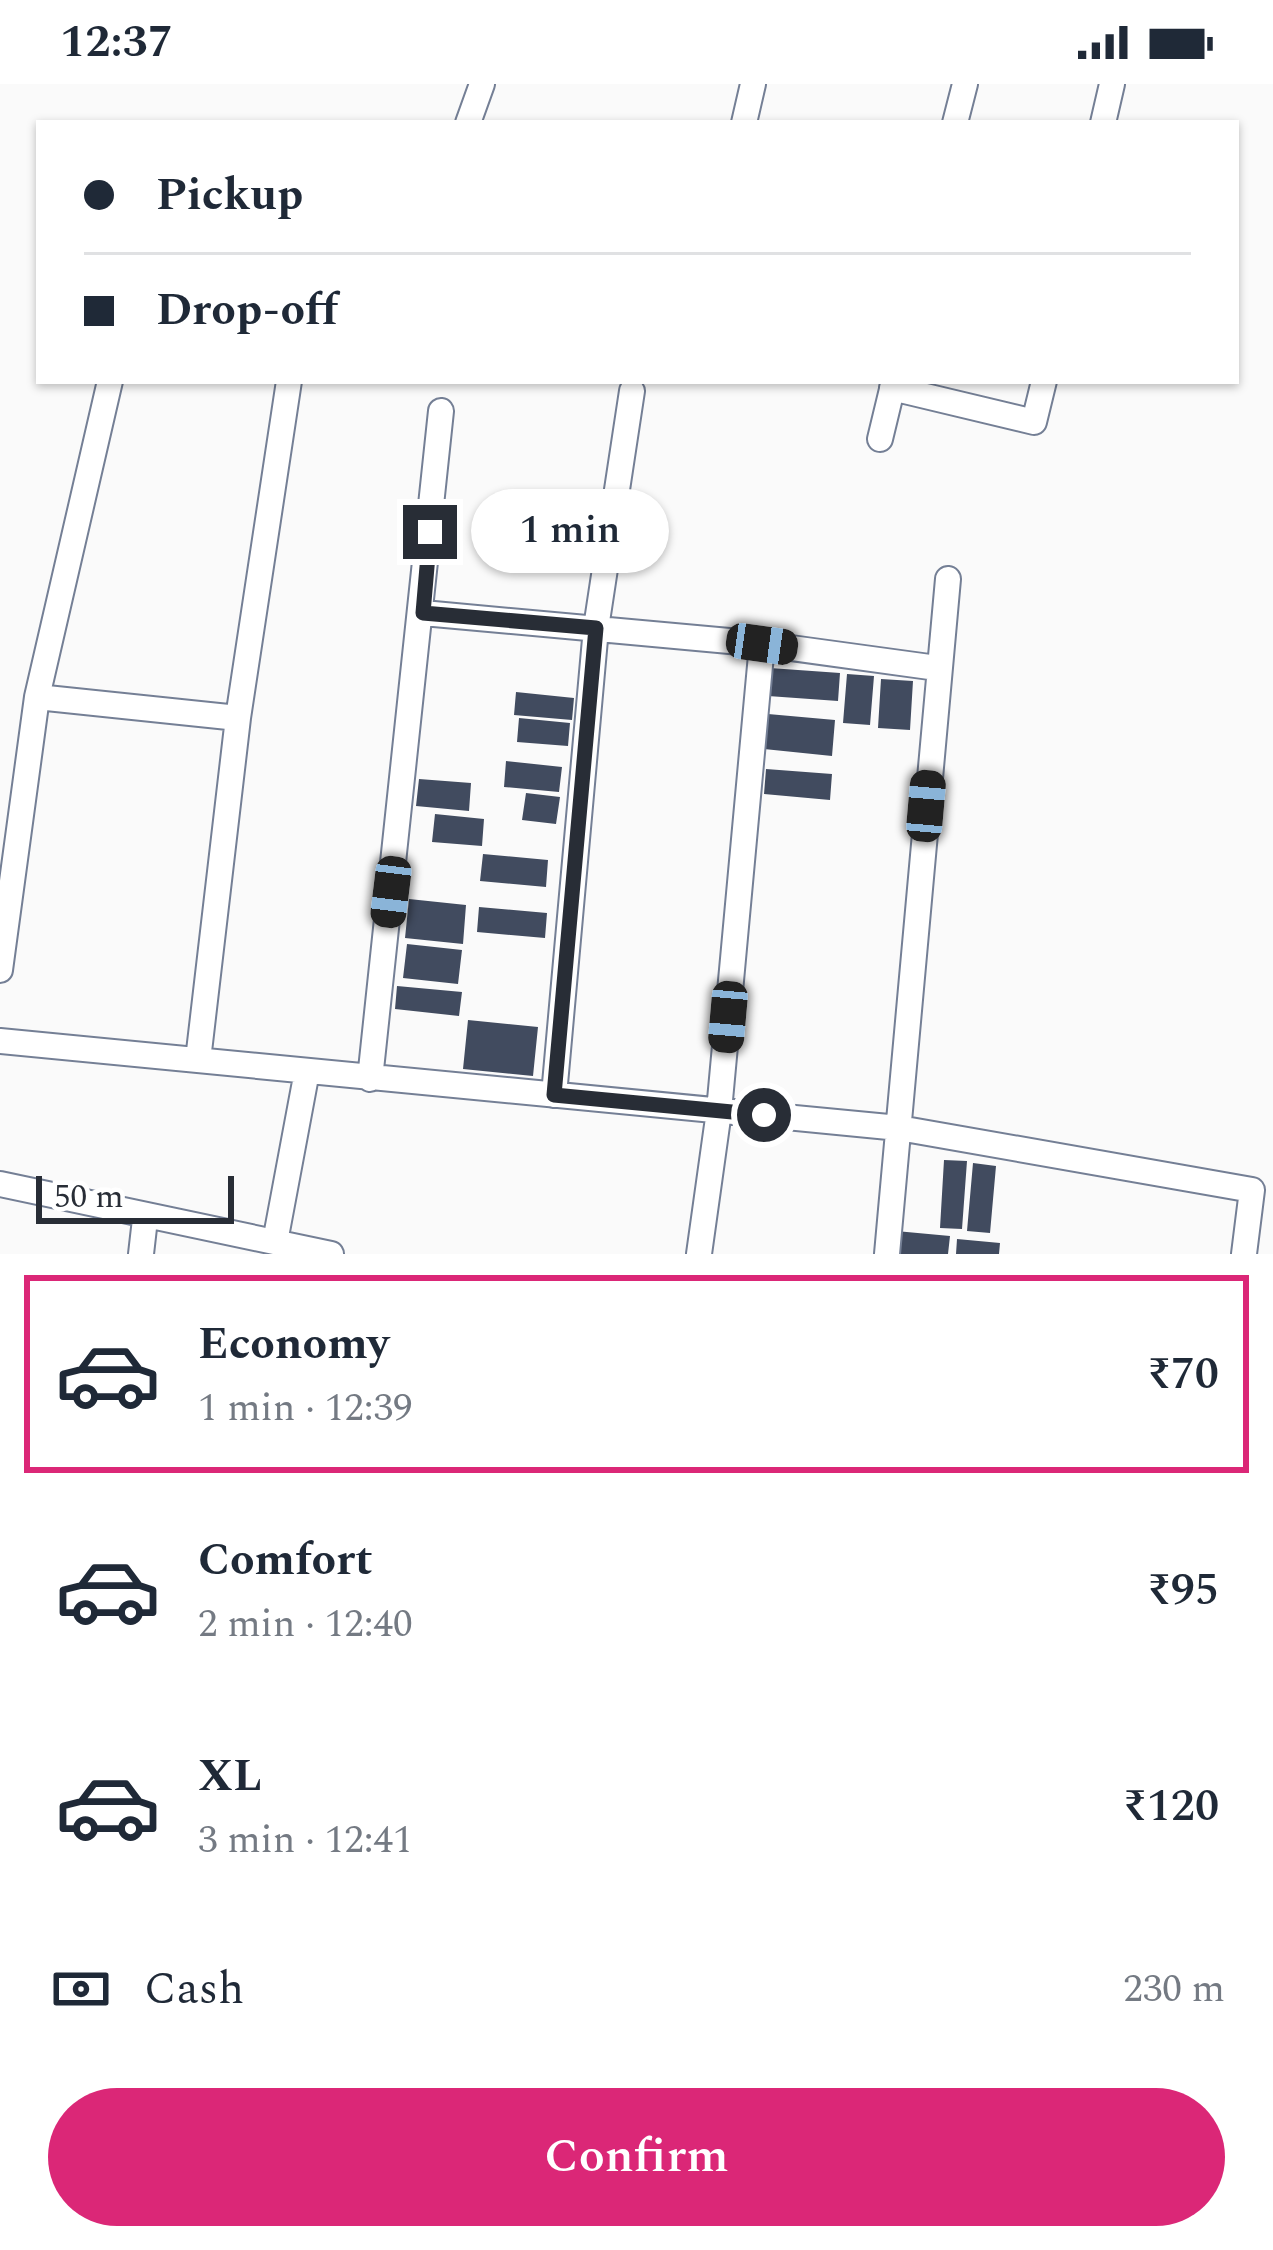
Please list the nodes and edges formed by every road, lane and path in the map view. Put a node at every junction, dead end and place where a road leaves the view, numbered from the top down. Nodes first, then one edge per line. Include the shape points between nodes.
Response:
1 (482, 84) edge
2 (754, 84) edge
3 (965, 84) edge
4 (1112, 84) edge
5 (469, 120) edge
6 (746, 120) edge
7 (956, 120) edge
8 (1104, 120) edge
9 (109, 384) edge
10 (289, 384) edge
11 (1043, 384) edge
12 (893, 385) edge
13 (632, 391) dead end
14 (441, 411) dead end
15 (880, 439) dead end
16 (947, 579) dead end
17 (423, 613) junction
18 (596, 628) junction
19 (762, 644) junction
20 (938, 668) junction
21 (38, 697) junction
22 (238, 718) junction
23 (0, 970) edge
24 (0, 1041) edge
25 (198, 1060) junction
26 (308, 1071) junction
27 (370, 1078) junction
28 (554, 1095) junction
29 (719, 1111) junction
30 (898, 1128) junction
31 (1, 1184) edge
32 (0, 1196) edge
33 (145, 1219) junction
34 (275, 1242) junction
35 (141, 1254) edge
36 (331, 1254) edge
37 (699, 1254) edge
38 (886, 1254) edge
39 (1244, 1254) edge

1 - 5 street
2 - 6 street
3 - 7 street
4 - 8 street
9 - 21 street
10 - 22 street
11 - 12 street via 1034,422
12 - 15 street
13 - 18 street
14 - 17 street
16 - 20 street
17 - 18 street
17 - 27 street
18 - 19 street
18 - 28 street
19 - 20 street
19 - 29 street
20 - 30 street
21 - 22 street
21 - 23 street
22 - 25 street
24 - 25 street
25 - 26 street
26 - 27 street
26 - 34 street
27 - 28 street
28 - 29 street
29 - 30 street
29 - 37 street
30 - 38 street
30 - 39 street via 1252,1190
31 - 32 street
31 - 33 street
33 - 34 street
33 - 35 street
34 - 36 street

